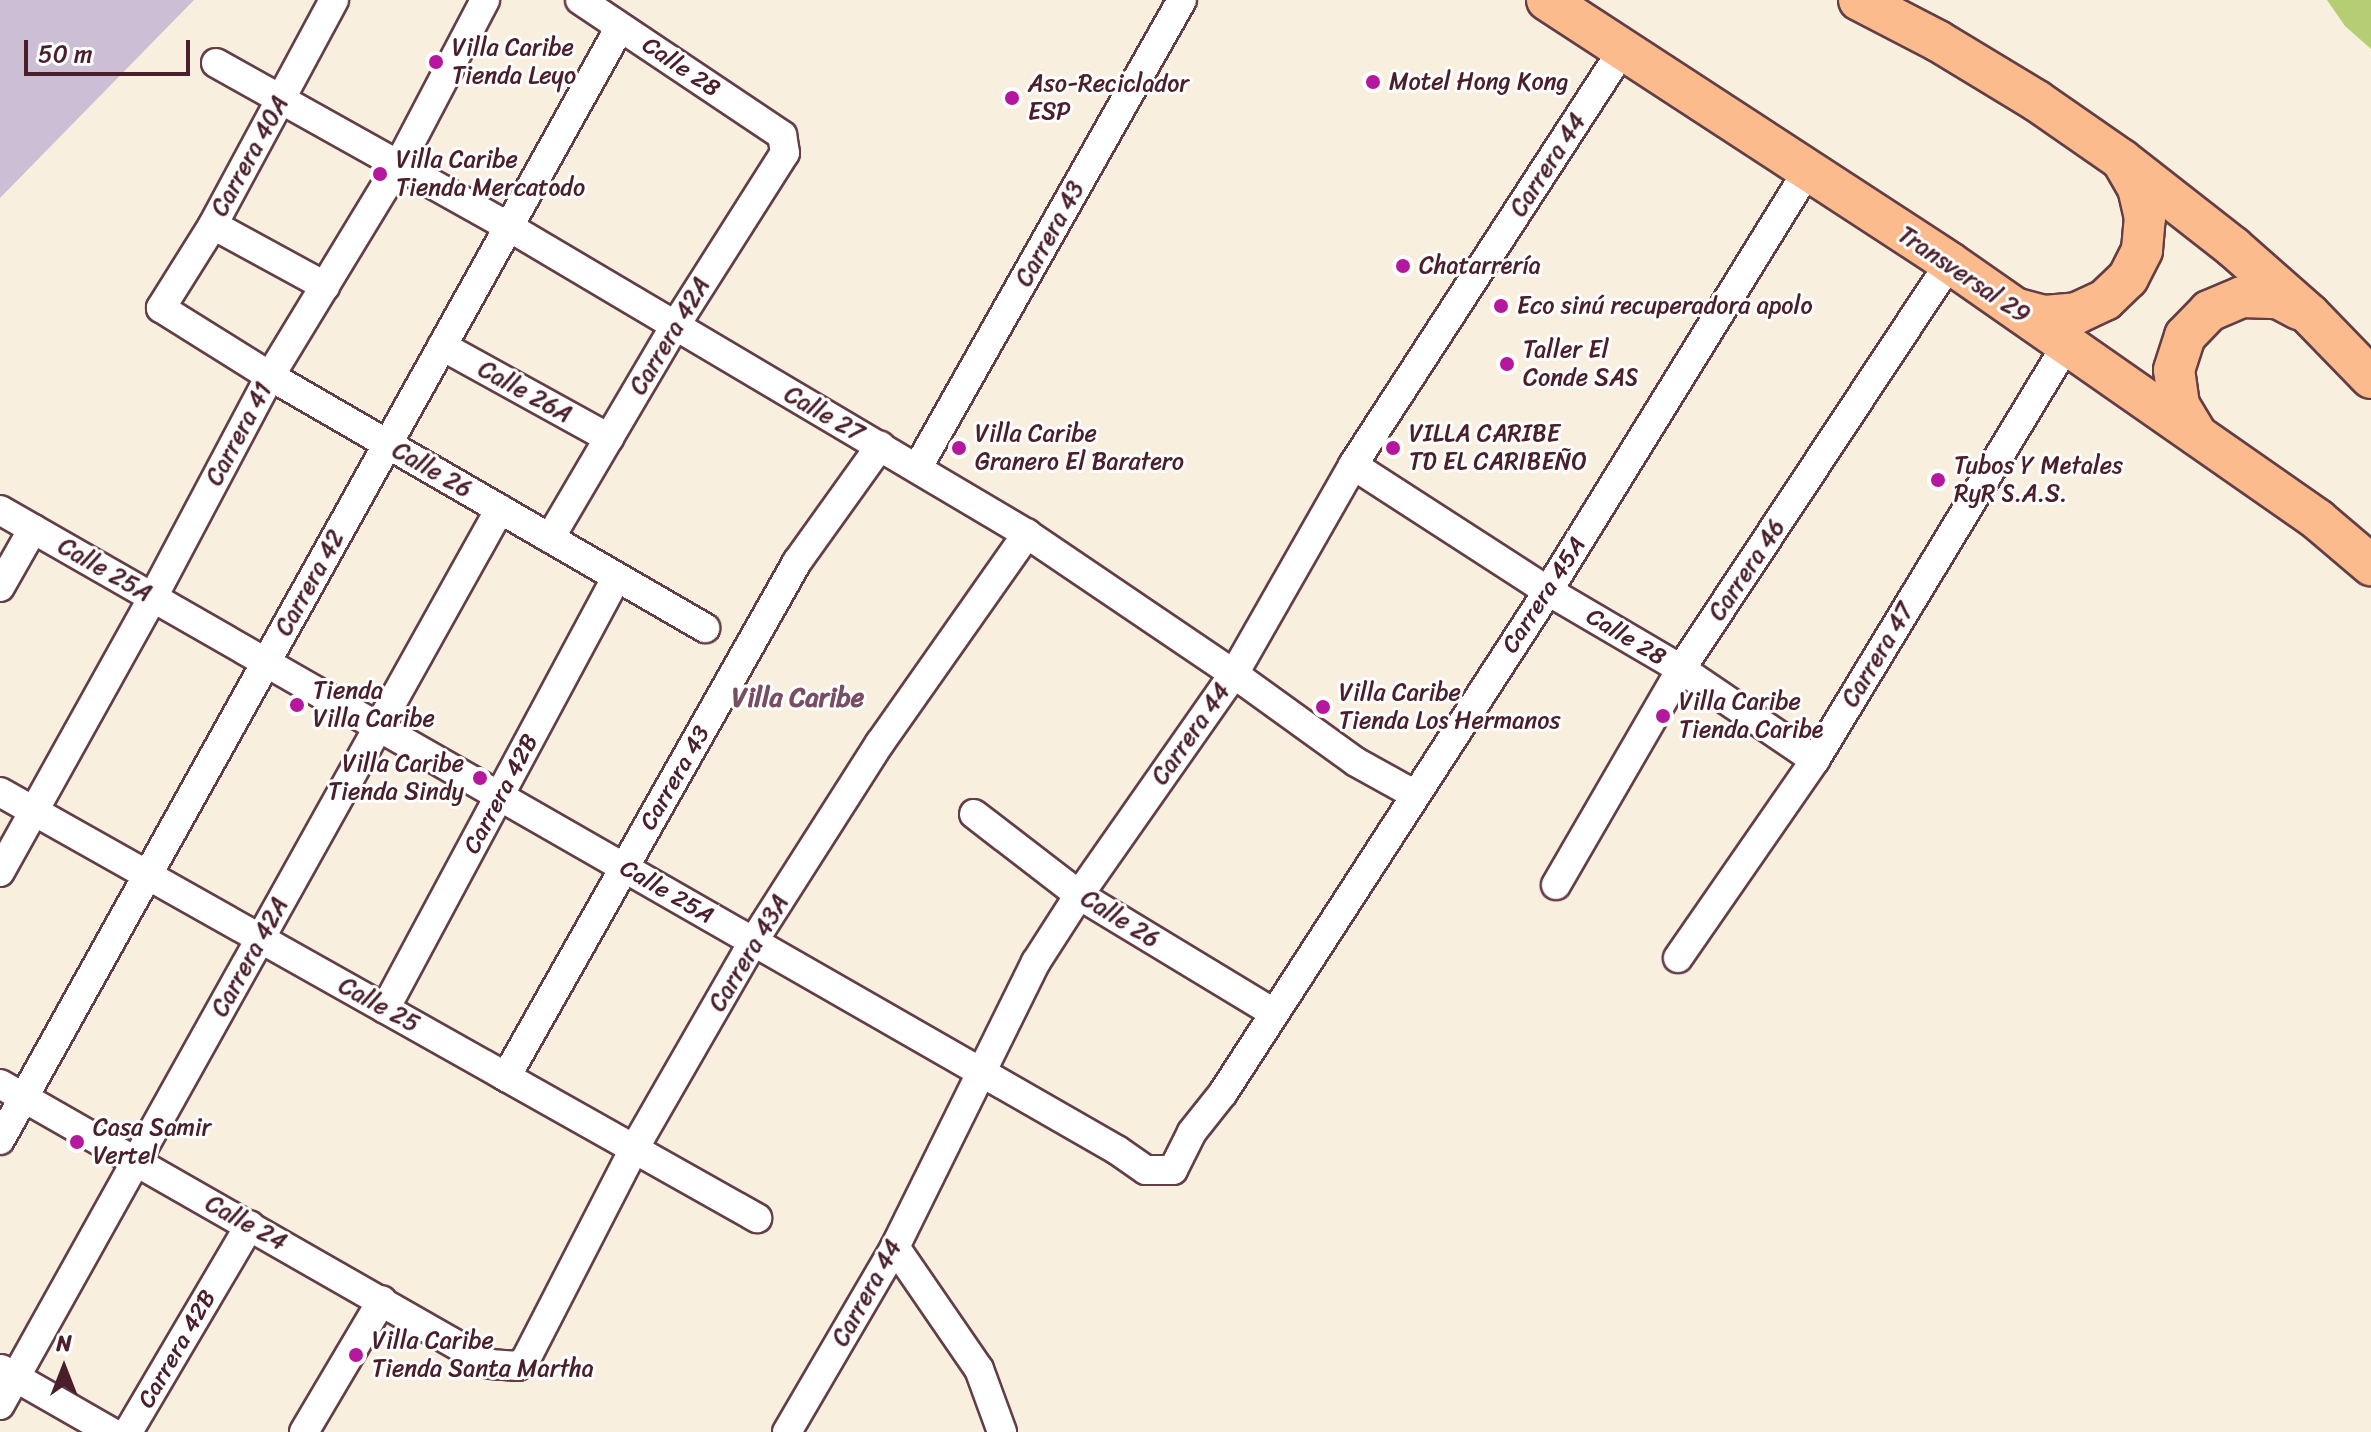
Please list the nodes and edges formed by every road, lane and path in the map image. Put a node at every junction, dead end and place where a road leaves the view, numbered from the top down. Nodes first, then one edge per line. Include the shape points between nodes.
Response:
1 (334, 0) edge
2 (484, 0) edge
3 (580, 0) edge
4 (1182, 0) edge
5 (1547, 0) edge
6 (1859, 0) edge
7 (620, 27) junction
8 (1623, 50) junction
9 (216, 63) dead end
10 (281, 99) junction
11 (782, 135) joint
12 (2122, 160) junction
13 (399, 164) junction
14 (1807, 172) junction
15 (213, 225) junction
16 (509, 227) junction
17 (1950, 263) junction
18 (325, 286) junction
19 (161, 308) joint
20 (2015, 308) junction
21 (2309, 314) junction
22 (675, 326) junction
23 (2067, 344) junction
24 (442, 346) junction
25 (270, 376) junction
26 (2371, 378) edge
27 (2197, 435) junction
28 (609, 438) junction
29 (388, 444) junction
30 (880, 446) junction
31 (1353, 465) junction
32 (918, 467) junction
33 (500, 509) junction
34 (0, 510) edge
35 (33, 529) junction
36 (1027, 534) junction
37 (550, 538) junction
38 (2371, 565) edge
39 (616, 578) junction
40 (0, 587) edge
41 (1548, 591) junction
42 (153, 597) junction
43 (705, 628) dead end
44 (266, 662) junction
45 (1681, 669) junction
46 (1234, 674) junction
47 (378, 727) junction
48 (1815, 760) junction
49 (0, 792) edge
50 (1414, 794) junction
51 (500, 796) junction
52 (34, 811) junction
53 (974, 814) dead end
54 (624, 868) junction
55 (0, 872) edge
56 (148, 875) junction
57 (1556, 885) dead end
58 (1079, 895) junction
59 (260, 939) junction
60 (753, 942) junction
61 (1678, 958) dead end
62 (385, 1009) junction
63 (1274, 1013) junction
64 (983, 1074) junction
65 (506, 1077) junction
66 (12, 1090) edge
67 (0, 1140) edge
68 (634, 1149) junction
69 (136, 1161) junction
70 (757, 1218) dead end
71 (250, 1225) junction
72 (895, 1247) junction
73 (382, 1300) junction
74 (490, 1364) joint
75 (8, 1373) edge
76 (0, 1405) edge
77 (111, 1432) edge
78 (128, 1432) edge
79 (304, 1432) edge
80 (787, 1432) edge
81 (1002, 1432) edge

1 - 10 street, Carrera 40A
2 - 13 street, Carrera 41
3 - 7 street, Calle 28
4 - 32 street, Carrera 43
5 - 8 highway, Transversal 29
6 - 12 highway via 1975,63
7 - 11 street, Calle 28
7 - 16 street, Carrera 42
8 - 14 highway, Transversal 29
8 - 31 street, Carrera 44
9 - 10 street, Calle 27
10 - 13 street, Calle 27
10 - 15 street, Carrera 40A
11 - 22 street, Carrera 42A via 785,153
12 - 20 highway via 2138,188 2145,218 2142,250 2128,278 2105,300 2077,313 2045,316
12 - 21 highway
13 - 16 street, Calle 27
13 - 18 street, Carrera 41
14 - 17 highway, Transversal 29
14 - 41 street, Carrera 45A
15 - 18 street
15 - 19 street, Carrera 40A
16 - 22 street, Calle 27
16 - 24 street, Carrera 42
17 - 20 highway, Transversal 29
17 - 45 street, Carrera 46
18 - 25 street, Carrera 41
19 - 25 street, Calle 26
20 - 23 highway, Transversal 29
21 - 26 highway
21 - 27 highway via 2278,298 2242,297 2209,311 2185,336 2174,370 2179,405
22 - 28 street, Carrera 42A
22 - 30 street, Calle 27
23 - 27 highway, Transversal 29
23 - 48 street, Carrera 47
24 - 28 street, Calle 26A
24 - 29 street, Carrera 42
25 - 29 street, Calle 26
25 - 42 street, Carrera 41
27 - 38 highway, Transversal 29 via 2318,520
28 - 37 street, Carrera 42A
29 - 33 street, Calle 26
29 - 44 street, Carrera 42
30 - 32 street, Calle 27
30 - 54 street, Carrera 43 via 797,562
31 - 41 street, Calle 28
31 - 46 street, Carrera 44
32 - 36 street, Calle 27
33 - 37 street, Calle 26
33 - 47 street, Carrera 42A
34 - 35 street, Calle 25A
35 - 40 street
35 - 42 street, Calle 25A
36 - 46 street, Calle 27
36 - 60 street, Carrera 43A via 880,743
37 - 39 street, Calle 26
39 - 43 street, Calle 26
39 - 51 street, Carrera 42B
41 - 45 street, Calle 28
41 - 50 street, Carrera 45A
42 - 44 street, Calle 25A
42 - 52 street, Carrera 41
44 - 47 street, Calle 25A
44 - 56 street, Carrera 42
45 - 48 street, Calle 28
45 - 57 street, Carrera 46
46 - 50 street, Calle 27 via 1356,762
46 - 58 street, Carrera 44
47 - 51 street, Calle 25A
47 - 59 street, Carrera 42A
48 - 61 street, Carrera 47
49 - 52 street, Calle 25
50 - 63 street, Carrera 45A
51 - 54 street, Calle 25A
51 - 62 street, Carrera 42B
52 - 55 street, Carrera 41
52 - 56 street, Calle 25
53 - 58 street, Calle 26
54 - 60 street, Calle 25A
54 - 65 street, Carrera 43
56 - 59 street, Calle 25
56 - 66 street, Carrera 42
58 - 63 street, Calle 26
58 - 64 street, Carrera 44 via 1036,962
59 - 62 street, Calle 25
59 - 69 street, Carrera 42A
60 - 64 street, Calle 25A
60 - 68 street, Carrera 43A
62 - 65 street, Calle 25
63 - 64 street, Calle 25A via 1192,1132 1173,1170 1146,1170
64 - 72 street, Carrera 44
65 - 68 street, Calle 25
66 - 67 street, Carrera 42
66 - 69 street, Calle 24
68 - 70 street, Calle 25
68 - 74 street, Carrera 43A via 526,1359 518,1366
69 - 71 street, Calle 24
69 - 75 street, Carrera 42A
71 - 73 street, Calle 24
71 - 78 street, Carrera 42B
72 - 80 street, Carrera 44
72 - 81 street via 979,1369
73 - 74 street, Calle 24
73 - 79 street
75 - 76 street, Carrera 42A
75 - 77 street

